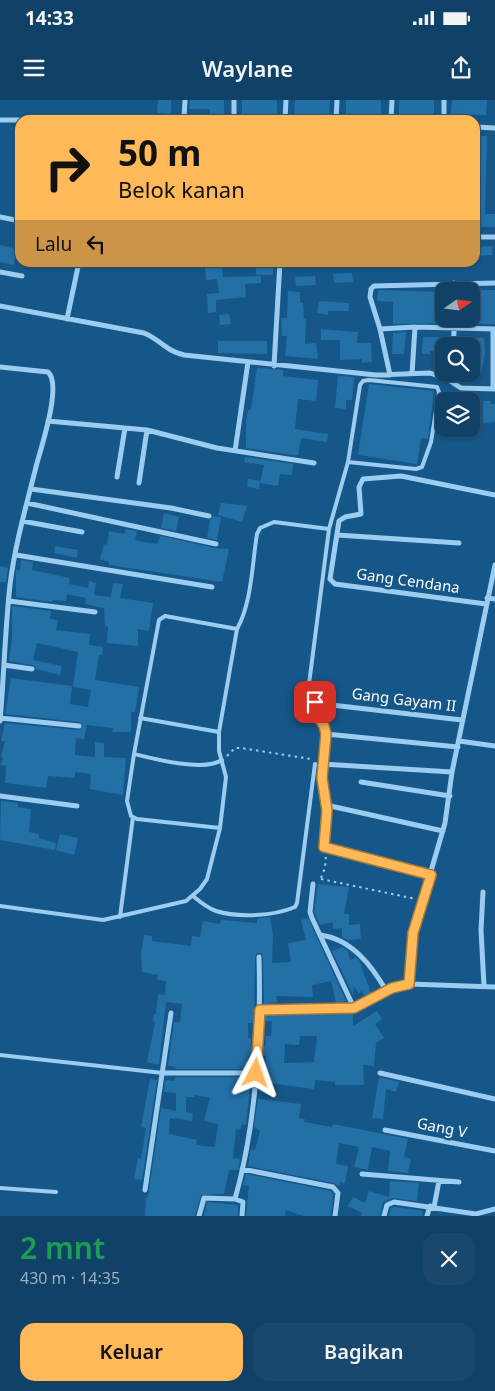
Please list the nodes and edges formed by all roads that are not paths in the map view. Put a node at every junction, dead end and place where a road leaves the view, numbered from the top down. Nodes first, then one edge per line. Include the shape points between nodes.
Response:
1 (184, 100) edge
2 (234, 100) edge
3 (286, 100) edge
4 (337, 100) edge
5 (392, 100) edge
6 (444, 100) edge
7 (184, 115) edge
8 (234, 115) edge
9 (285, 115) edge
10 (336, 115) edge
11 (392, 115) edge
12 (444, 115) edge
13 (0, 120) edge
14 (15, 120) edge
15 (480, 127) edge
16 (495, 128) edge
17 (0, 217) edge
18 (15, 219) edge
19 (480, 237) edge
20 (495, 237) edge
21 (78, 267) edge
22 (280, 267) edge
23 (0, 272) edge
24 (22, 276) dead end
25 (480, 283) edge
26 (495, 283) edge
27 (435, 284) edge
28 (0, 306) edge
29 (67, 319) junction
30 (415, 327) junction
31 (380, 329) junction
32 (456, 330) junction
33 (494, 330) edge
34 (455, 337) edge
35 (248, 362) junction
36 (274, 366) junction
37 (0, 367) edge
38 (412, 374) junction
39 (435, 374) edge
40 (390, 375) junction
41 (454, 382) edge
42 (494, 389) edge
43 (48, 421) junction
44 (124, 428) junction
45 (147, 430) junction
46 (235, 450) junction
47 (348, 462) junction
48 (314, 463) dead end
49 (117, 477) dead end
50 (139, 483) dead end
51 (30, 489) junction
52 (495, 495) edge
53 (27, 504) junction
54 (209, 516) dead end
55 (22, 521) junction
56 (329, 529) junction
57 (82, 532) dead end
58 (336, 535) junction
59 (460, 543) dead end
60 (216, 544) dead end
61 (16, 555) junction
62 (495, 565) edge
63 (212, 587) dead end
64 (495, 600) edge
65 (9, 601) junction
66 (486, 601) junction
67 (95, 612) dead end
68 (236, 629) junction
69 (4, 665) junction
70 (32, 669) dead end
71 (308, 684) dead end
72 (140, 718) junction
73 (0, 720) edge
74 (462, 720) junction
75 (79, 726) dead end
76 (219, 732) junction
77 (326, 734) junction
78 (458, 744) junction
79 (495, 746) edge
80 (134, 754) junction
81 (222, 760) junction
82 (315, 764) road end
83 (322, 764) junction
84 (452, 772) junction
85 (360, 782) dead end
86 (0, 796) edge
87 (450, 796) junction
88 (326, 804) junction
89 (77, 806) dead end
90 (133, 817) junction
91 (220, 828) junction
92 (443, 832) junction
93 (431, 875) junction
94 (313, 884) road end
95 (483, 892) dead end
96 (193, 896) junction
97 (0, 906) edge
98 (120, 917) junction
99 (320, 935) junction
100 (259, 957) dead end
101 (409, 984) junction
102 (484, 986) junction
103 (495, 987) edge
104 (387, 992) junction
105 (354, 1008) junction
106 (260, 1010) junction
107 (171, 1013) dead end
108 (0, 1055) edge
109 (163, 1073) junction
110 (256, 1073) junction
111 (380, 1073) dead end
112 (495, 1099) edge
113 (385, 1130) dead end
114 (495, 1151) edge
115 (242, 1169) junction
116 (362, 1174) dead end
117 (439, 1181) junction
118 (459, 1182) dead end
119 (0, 1188) edge
120 (145, 1190) dead end
121 (56, 1192) dead end
122 (235, 1199) junction
123 (432, 1207) junction
124 (495, 1208) edge
125 (199, 1216) edge
126 (242, 1216) edge
127 (335, 1216) edge
128 (384, 1216) edge
129 (427, 1216) edge

1 - 7 street
2 - 8 street
3 - 9 street
4 - 10 street
5 - 11 street
6 - 12 street
13 - 14 street
15 - 16 street
17 - 18 street
19 - 20 street
21 - 29 street
22 - 36 street
23 - 24 street
25 - 26 street
27 - 31 street via 378,285 371,289 371,303
28 - 29 street
29 - 35 street via 144,333 155,338 169,352 184,356
30 - 31 street
30 - 32 street
30 - 38 street
31 - 40 street
32 - 33 street
32 - 34 street
33 - 42 street
35 - 36 street
35 - 46 street
36 - 40 street
37 - 43 street via 52,375 54,383
38 - 39 street
38 - 40 street
41 - 42 street via 461,388
43 - 44 street
43 - 51 street
44 - 45 street
44 - 49 street
45 - 46 street
45 - 50 street
46 - 48 street
47 - 47 lane via 420,469 432,442 437,387 362,381
47 - 56 lane
51 - 53 street
51 - 54 street
52 - 58 street via 401,476 369,477 363,479 359,487 361,514 340,519
53 - 55 street
53 - 60 street
55 - 57 street
55 - 61 street
56 - 68 lane via 274,522 260,528 246,606
56 - 71 lane
58 - 59 street
58 - 66 street, Gang Cendana via 330,579 335,584
61 - 63 street
61 - 65 street
62 - 66 street
64 - 66 street, Gang Cendana
65 - 67 street
65 - 69 street
66 - 74 street
68 - 72 lane via 161,618
68 - 76 lane
69 - 70 street
69 - 73 street
72 - 76 lane
72 - 80 lane
73 - 75 street
74 - 77 street, Gang Gayam II via 315,702 316,713
74 - 78 street
76 - 81 lane
77 - 78 street
77 - 83 street
78 - 79 street
78 - 84 street
80 - 81 lane via 209,766
80 - 90 lane via 127,801
81 - 91 lane via 226,777
82 - 96 lane via 295,907 262,914 231,914 207,906
83 - 84 street
83 - 88 street
84 - 87 street
85 - 87 street
86 - 89 street
87 - 92 street
88 - 92 street
88 - 93 street via 323,844 327,849
90 - 91 lane
90 - 98 lane
91 - 96 lane via 208,879
92 - 93 street
93 - 101 street via 413,933
94 - 99 street via 310,912
95 - 102 street
96 - 98 lane via 186,901
97 - 98 lane via 103,920
99 - 104 street via 337,939 355,951 376,973
99 - 105 street
100 - 106 street
101 - 102 street
101 - 104 street
102 - 103 street
104 - 105 street
105 - 106 street
106 - 110 street
107 - 109 street
108 - 109 lane
109 - 110 street
109 - 120 street
110 - 115 street
111 - 112 street
113 - 114 street, Gang V
115 - 122 street
115 - 127 street via 333,1188 338,1193
116 - 117 street
117 - 118 street
117 - 123 street
119 - 121 lane
122 - 125 street via 204,1198
122 - 126 street via 243,1202
123 - 124 street via 476,1214
123 - 128 street via 392,1202 387,1205
123 - 129 street

